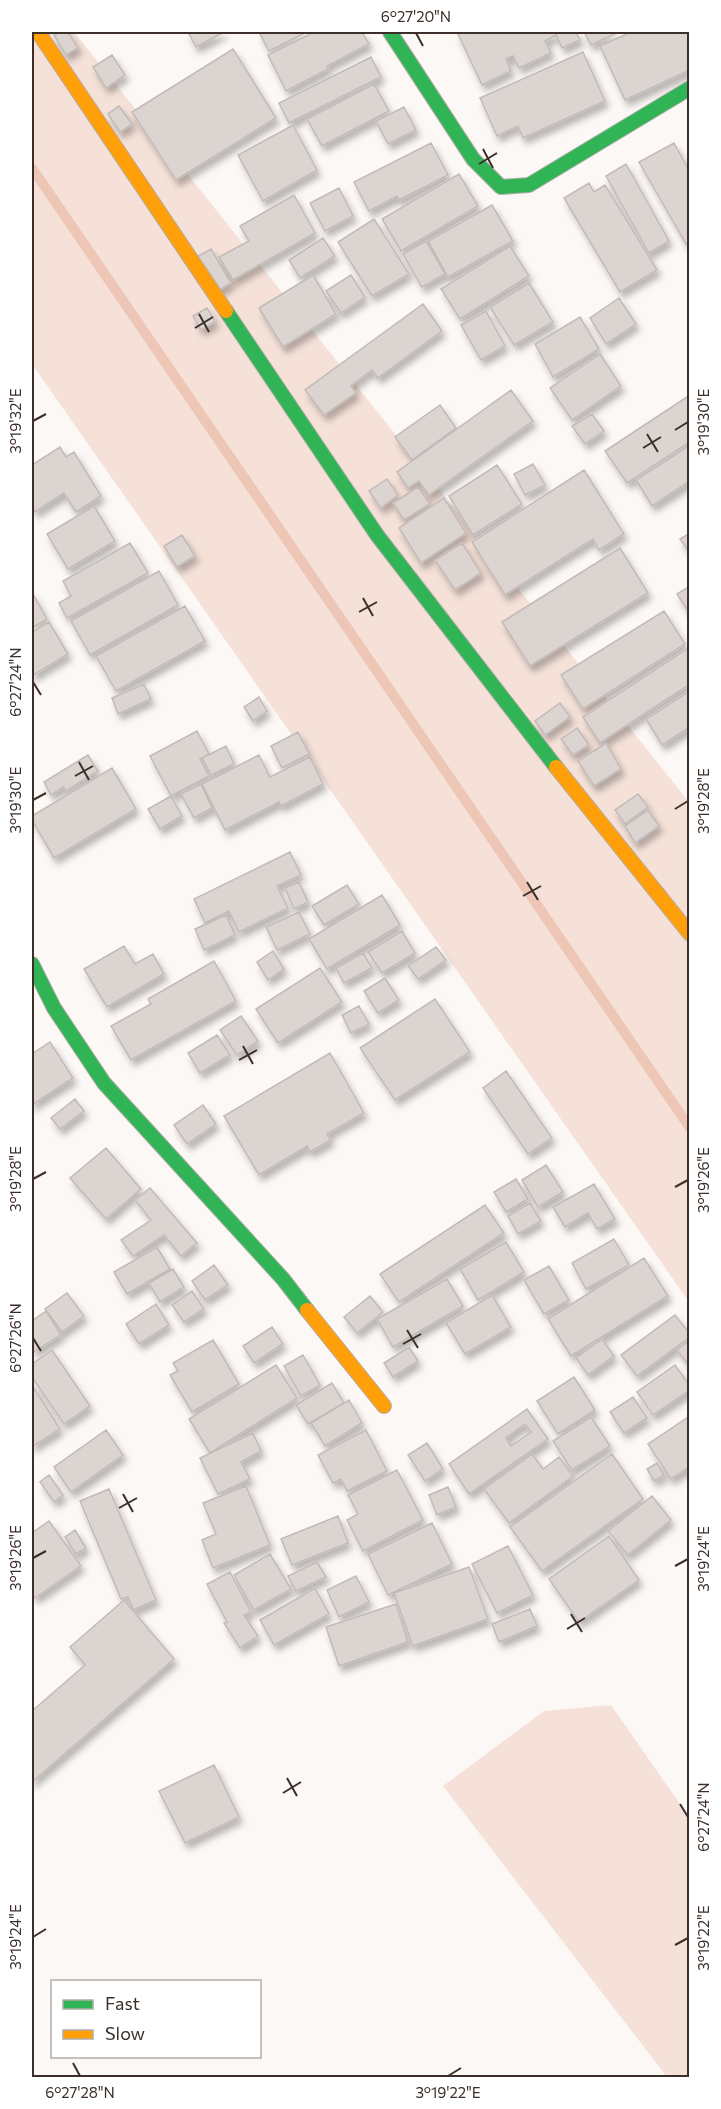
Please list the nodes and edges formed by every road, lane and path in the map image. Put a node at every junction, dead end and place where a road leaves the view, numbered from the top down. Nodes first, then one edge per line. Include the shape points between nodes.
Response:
1 (38, 32) edge
2 (390, 32) edge
3 (690, 88) edge
4 (690, 934) edge
5 (32, 964) edge
6 (384, 1406) dead end

1 - 4 street via 377,535
2 - 3 street via 473,159 501,187 529,185
5 - 6 street via 54,1008 104,1083 283,1279

